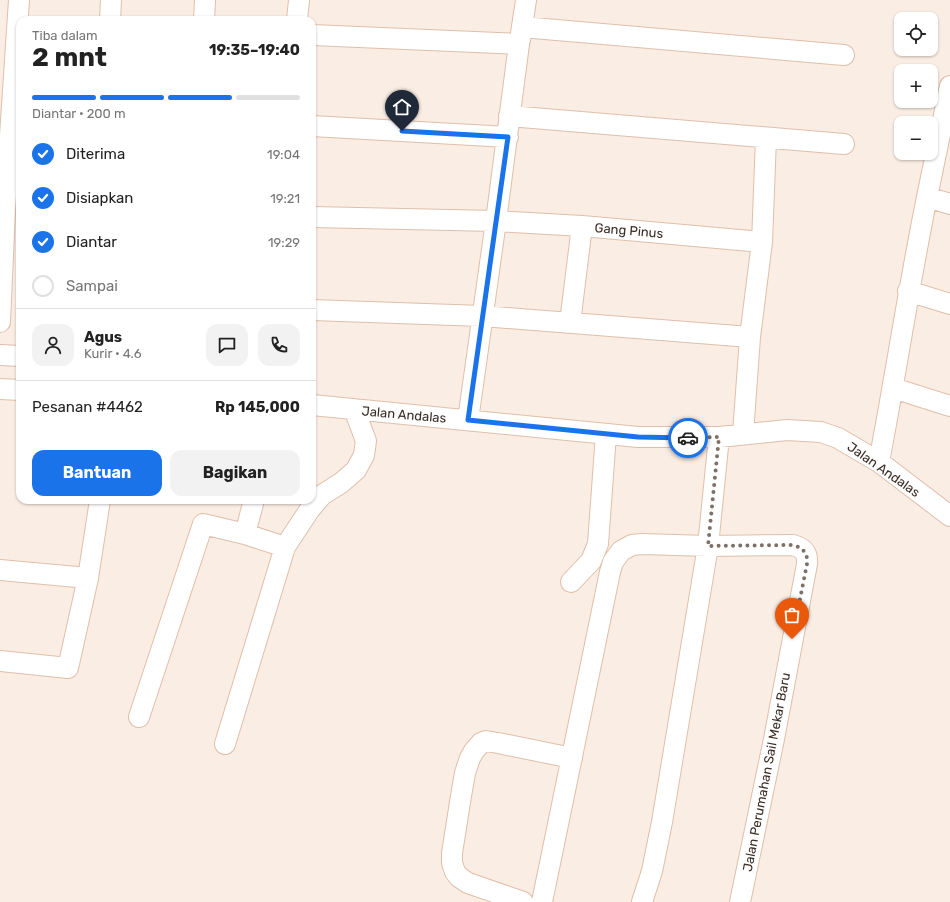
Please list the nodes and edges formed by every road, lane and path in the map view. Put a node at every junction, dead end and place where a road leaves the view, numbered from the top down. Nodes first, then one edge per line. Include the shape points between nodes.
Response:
1 (19, 0) edge
2 (111, 0) edge
3 (205, 0) edge
4 (298, 0) edge
5 (526, 0) edge
6 (18, 16) edge
7 (110, 16) edge
8 (204, 16) edge
9 (297, 16) edge
10 (316, 35) edge
11 (520, 35) junction
12 (16, 45) edge
13 (844, 55) dead end
14 (950, 86) edge
15 (509, 116) junction
16 (316, 126) edge
17 (508, 137) junction
18 (766, 138) junction
19 (844, 144) dead end
20 (927, 197) junction
21 (950, 204) edge
22 (316, 217) edge
23 (496, 221) junction
24 (582, 226) junction
25 (762, 242) junction
26 (908, 292) junction
27 (950, 304) edge
28 (316, 310) edge
29 (482, 316) junction
30 (0, 322) edge
31 (570, 323) junction
32 (750, 337) junction
33 (0, 355) edge
34 (16, 356) edge
35 (893, 388) junction
36 (0, 389) edge
37 (16, 390) edge
38 (316, 405) edge
39 (950, 406) edge
40 (354, 409) junction
41 (468, 420) junction
42 (606, 434) junction
43 (743, 434) junction
44 (719, 437) junction
45 (879, 462) junction
46 (316, 502) edge
47 (99, 504) edge
48 (253, 504) edge
49 (314, 504) edge
50 (950, 516) edge
51 (245, 534) junction
52 (285, 546) junction
53 (708, 546) junction
54 (0, 570) edge
55 (88, 578) junction
56 (571, 582) dead end
57 (0, 661) edge
58 (139, 717) dead end
59 (225, 744) dead end
60 (572, 758) junction
61 (523, 902) edge
62 (542, 902) edge
63 (642, 902) edge
64 (740, 902) edge

1 - 6 street
2 - 7 street
3 - 8 street
4 - 9 street
5 - 11 street
10 - 11 street
11 - 13 street
11 - 15 street
12 - 30 street
14 - 20 street
15 - 17 street
15 - 18 street
16 - 17 street
17 - 23 street
18 - 19 street
18 - 25 street
20 - 21 street
20 - 26 street
22 - 23 street, Gang Pinus
23 - 24 street, Gang Pinus
23 - 29 street
24 - 25 street, Gang Pinus
24 - 31 street
25 - 32 street
26 - 27 street
26 - 35 street
28 - 29 street
29 - 31 street
29 - 41 street
31 - 32 street
32 - 43 street
33 - 34 street
35 - 39 street
35 - 45 street
36 - 37 street
38 - 40 street, Jalan Andalas
40 - 41 street, Jalan Andalas
40 - 46 street via 366,441 364,455 356,470
41 - 42 street, Jalan Andalas
42 - 44 street, Jalan Andalas via 638,437
42 - 56 street via 598,544 591,562
43 - 44 street, Jalan Andalas
43 - 45 street, Jalan Andalas via 787,430 821,432 838,438
44 - 53 street
45 - 50 street, Jalan Andalas
47 - 55 street
48 - 51 street
49 - 52 street
51 - 52 street
51 - 58 street via 203,524
52 - 59 street
53 - 60 street, Jalan Perumahan Sail Mekar Baru via 642,544 627,547 617,555 610,572
53 - 63 street via 662,822 652,871
53 - 64 street, Jalan Perumahan Sail Mekar Baru via 793,545 802,548 807,556
54 - 55 street
55 - 57 street via 68,668
60 - 61 street via 486,741 478,746 470,758 452,853 455,872 468,883
60 - 62 street, Jalan Perumahan Sail Mekar Baru

